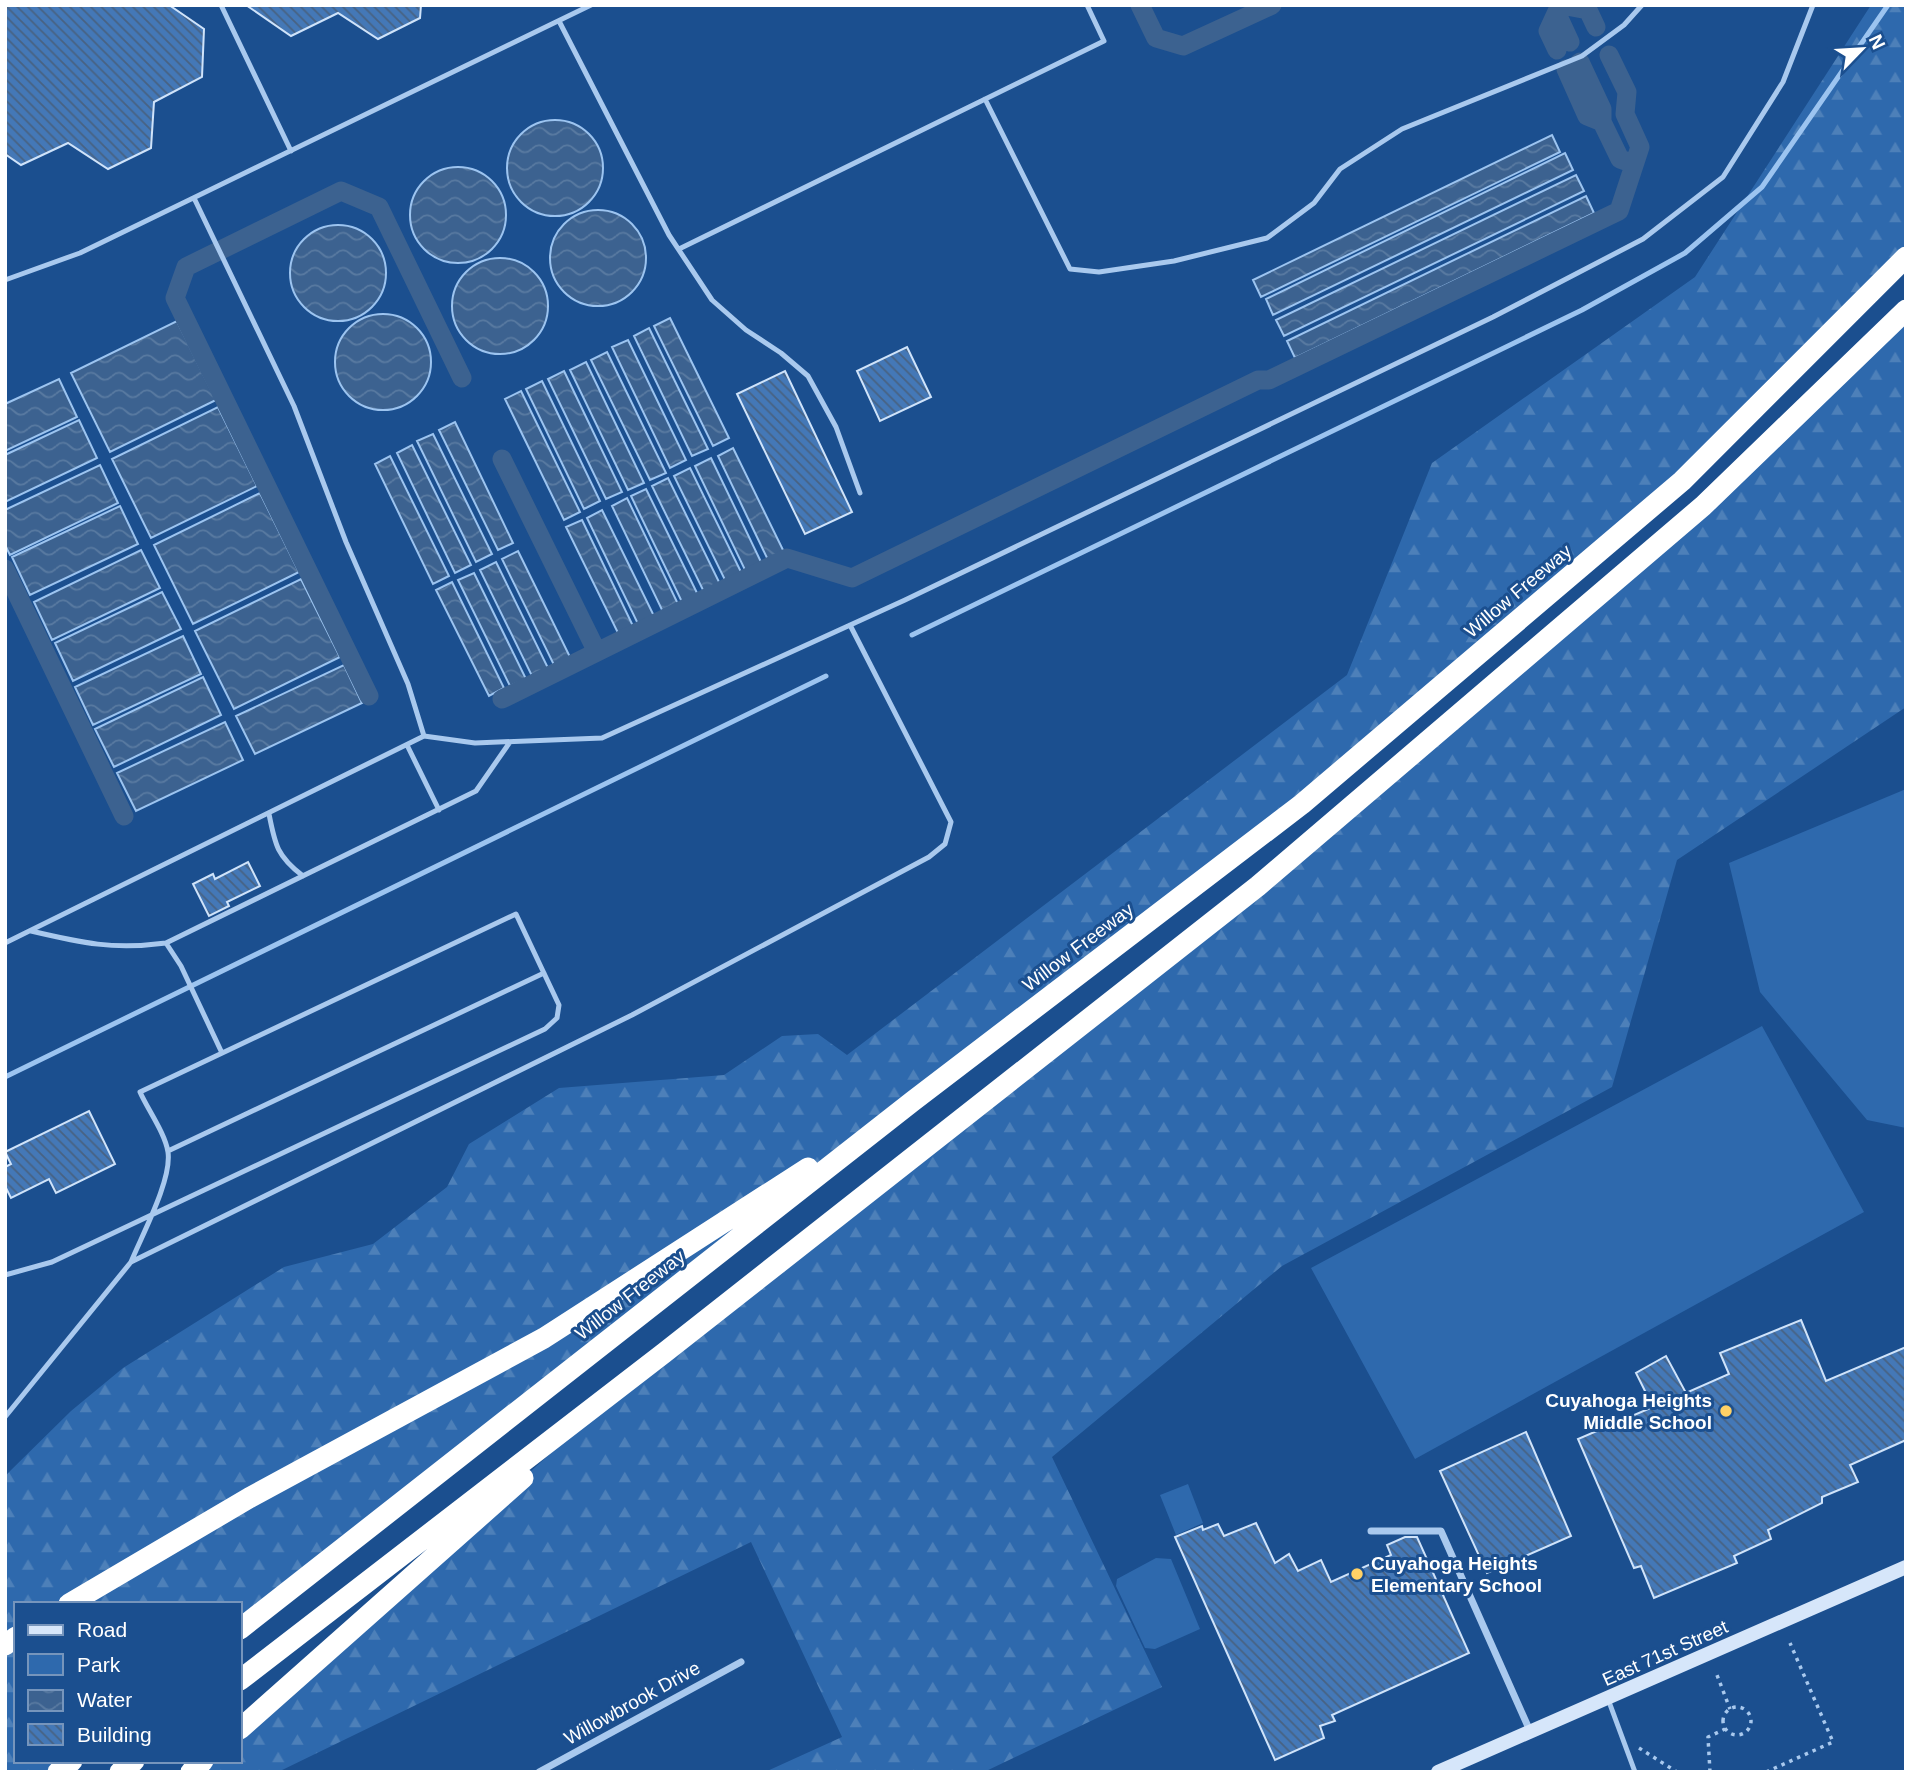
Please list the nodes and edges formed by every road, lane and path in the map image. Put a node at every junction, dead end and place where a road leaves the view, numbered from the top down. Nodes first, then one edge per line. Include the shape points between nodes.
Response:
1 (220, 5) edge
2 (591, 5) edge
3 (1087, 5) edge
4 (1642, 5) edge
5 (1813, 5) edge
6 (559, 21) junction
7 (985, 99) junction
8 (291, 151) junction
9 (194, 198) junction
10 (679, 249) junction
11 (1906, 257) edge
12 (5, 280) edge
13 (1906, 310) edge
14 (860, 493) dead end
15 (850, 625) junction
16 (424, 736) junction
17 (510, 742) junction
18 (407, 745) junction
19 (439, 810) junction
20 (269, 814) junction
21 (303, 876) junction
22 (31, 931) junction
23 (5, 943) edge
24 (166, 943) junction
25 (544, 973) junction
26 (222, 1053) junction
27 (913, 1101) junction
28 (168, 1151) junction
29 (150, 1214) junction
30 (131, 1262) junction
31 (5, 1275) edge
32 (664, 1353) junction
33 (5, 1417) edge
34 (1371, 1531) dead end
35 (1906, 1567) edge
36 (72, 1602) edge
37 (242, 1627) edge
38 (1790, 1643) dead end
39 (741, 1662) dead end
40 (1717, 1675) dead end
41 (242, 1678) edge
42 (1608, 1699) junction
43 (1730, 1709) junction
44 (242, 1727) edge
45 (1725, 1729) junction
46 (1530, 1731) junction
47 (1626, 1748) junction
48 (539, 1772) edge
49 (1438, 1772) edge
50 (1635, 1772) edge
51 (1677, 1772) edge
52 (1710, 1772) edge
53 (1766, 1772) edge

1 - 8 lane
2 - 6 lane
3 - 7 lane via 1104,41
4 - 7 lane via 1624,25 1582,56 1402,129 1340,169 1314,203 1267,237 1174,261 1099,272 1070,269
5 - 15 lane via 1783,82 1723,177 1643,239 1493,317
6 - 8 lane
6 - 10 lane
7 - 10 lane
8 - 9 lane
9 - 12 lane via 80,253
9 - 16 lane via 294,406 345,542 408,684
10 - 14 lane via 712,300 808,376 836,426
11 - 27 highway, Willow Freeway via 1682,481 1408,715 1303,804
13 - 32 highway via 1703,506 1258,886
15 - 17 lane via 602,738
15 - 30 lane via 951,822 945,844 929,857 632,1015
16 - 17 lane
16 - 18 lane
17 - 19 lane via 476,791
18 - 19 lane
18 - 20 lane
19 - 21 lane
20 - 21 lane via 283,861
20 - 22 lane
21 - 24 lane
22 - 23 lane
22 - 24 lane via 90,945 128,948
24 - 26 lane
25 - 26 lane via 516,914
25 - 28 lane
25 - 29 lane via 559,1005 557,1018 545,1029
26 - 28 lane via 140,1092
27 - 36 highway via 544,1338 249,1498
27 - 37 highway, Willow Freeway
28 - 29 lane via 167,1171
29 - 30 lane
29 - 31 lane via 51,1262
30 - 33 lane
32 - 41 highway
32 - 44 highway
34 - 46 street via 1441,1531
35 - 42 main road, East 71st Street
38 - 53 path via 1833,1742
39 - 48 street, Willowbrook Drive
40 - 43 path
42 - 46 main road, East 71st Street
42 - 47 lane
43 - 45 path via 1723,1720
43 - 45 path via 1742,1709 1749,1714 1750,1723 1738,1735
45 - 52 path via 1708,1737
46 - 49 main road, East 71st Street
47 - 50 lane
47 - 51 path via 1643,1748

